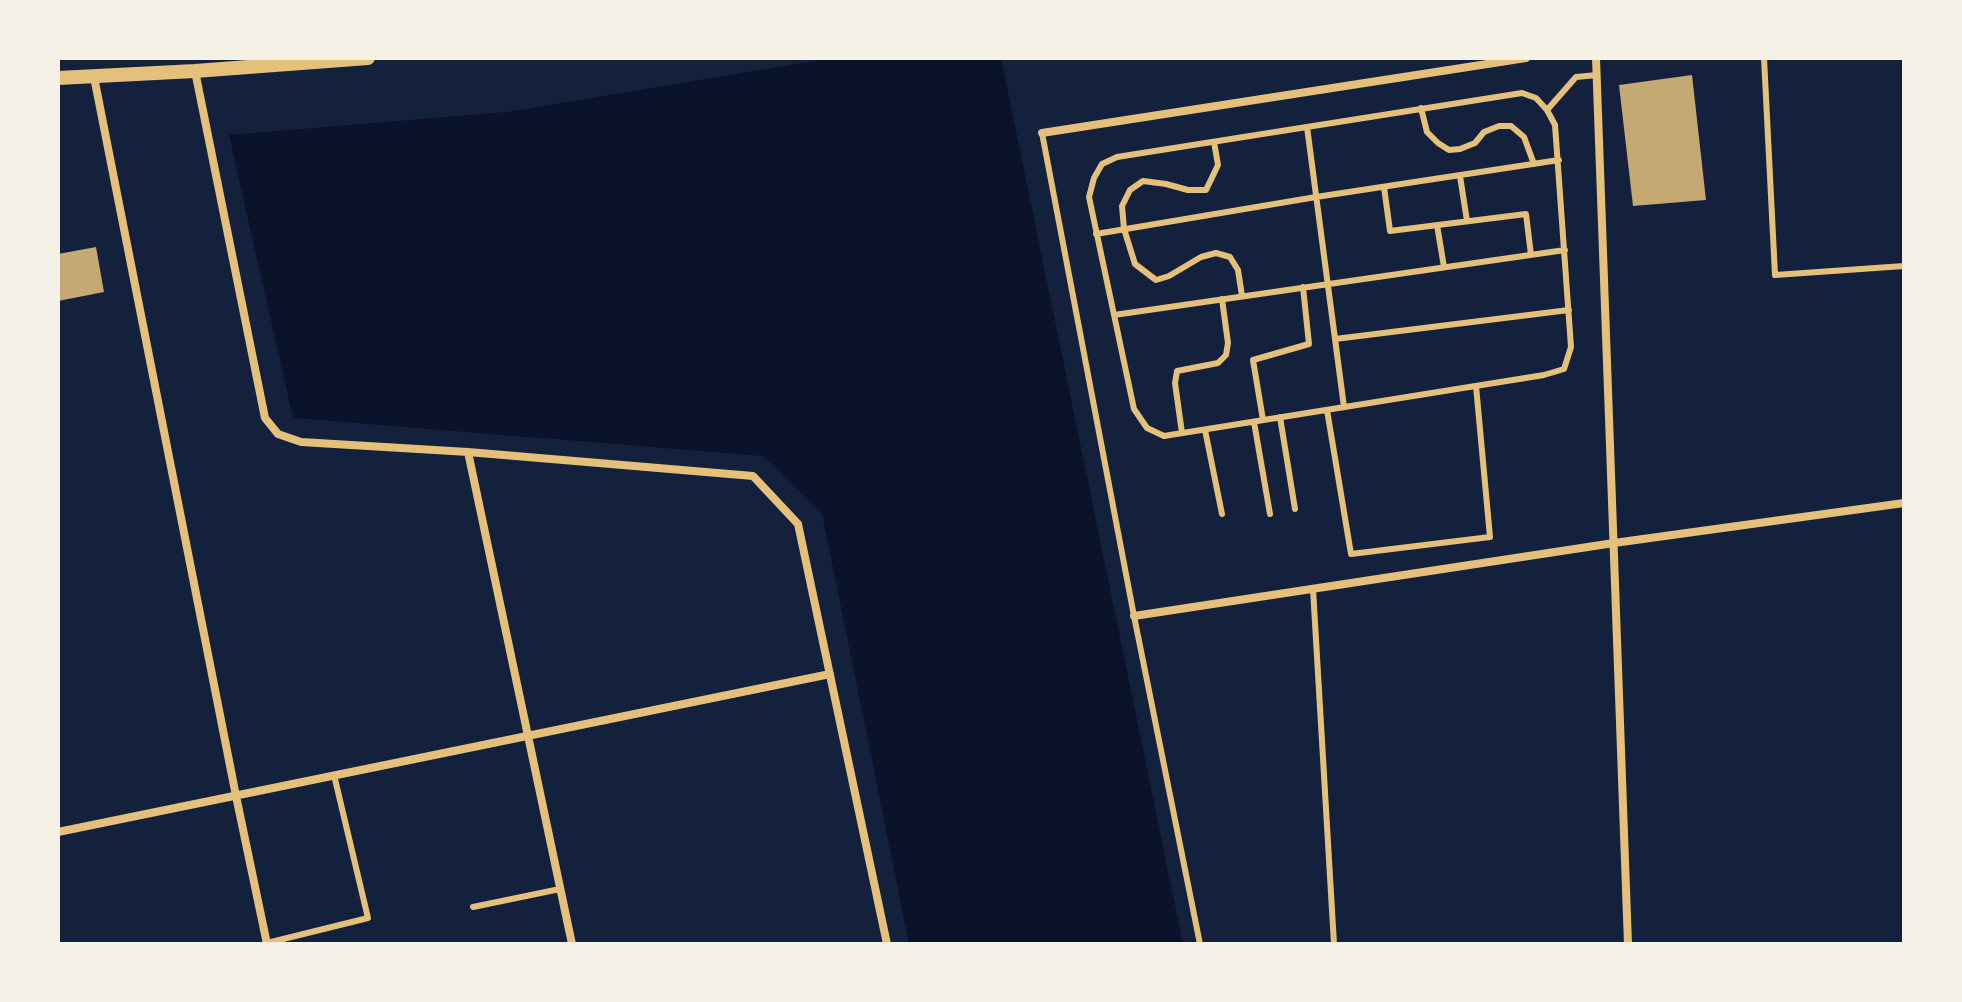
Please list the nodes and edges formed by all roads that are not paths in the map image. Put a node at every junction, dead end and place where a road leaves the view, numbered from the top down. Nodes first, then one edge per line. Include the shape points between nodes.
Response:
1 (368, 58) edge
2 (1526, 58) edge
3 (1596, 58) edge
4 (1764, 58) edge
5 (195, 71) junction
6 (1597, 75) junction
7 (94, 77) junction
8 (58, 78) edge
9 (1421, 108) junction
10 (1547, 110) junction
11 (1307, 127) junction
12 (1042, 133) joint
13 (1214, 142) junction
14 (1559, 160) junction
15 (1534, 164) junction
16 (1460, 176) junction
17 (1384, 187) junction
18 (1316, 197) junction
19 (1467, 221) junction
20 (1437, 225) junction
21 (1124, 229) junction
22 (1096, 234) junction
23 (1565, 250) junction
24 (1531, 255) junction
25 (1904, 266) edge
26 (1444, 267) junction
27 (1328, 284) junction
28 (1303, 287) junction
29 (1242, 296) junction
30 (1222, 299) junction
31 (1569, 310) junction
32 (1114, 315) junction
33 (1335, 339) junction
34 (1476, 386) junction
35 (1344, 407) junction
36 (1327, 410) junction
37 (1280, 417) junction
38 (1263, 420) junction
39 (1254, 422) junction
40 (1205, 430) junction
41 (1182, 433) junction
42 (468, 452) junction
43 (1904, 503) edge
44 (1295, 509) dead end
45 (1222, 514) dead end
46 (1270, 514) dead end
47 (1614, 543) junction
48 (1313, 589) junction
49 (1134, 616) junction
50 (830, 674) junction
51 (528, 736) junction
52 (334, 775) junction
53 (236, 796) junction
54 (58, 832) edge
55 (560, 889) junction
56 (473, 907) dead end
57 (267, 944) edge
58 (572, 944) edge
59 (887, 944) edge
60 (1200, 944) edge
61 (1334, 944) edge
62 (1628, 944) edge

1 - 5 street
2 - 12 street
3 - 6 street
4 - 25 lane via 1775,275
5 - 7 street
5 - 42 street via 265,418 278,434 301,442
6 - 10 lane via 1576,77
6 - 47 street
7 - 8 street
7 - 53 street
9 - 10 lane via 1522,93
9 - 11 lane
9 - 15 lane via 1427,132 1449,150 1475,143 1499,126 1511,126 1524,137
10 - 14 lane via 1555,125
11 - 13 lane
11 - 18 lane
12 - 49 lane
13 - 21 lane via 1218,165 1206,190 1143,181 1130,190 1122,206
13 - 22 lane via 1102,164 1089,197
14 - 15 lane
14 - 23 lane
15 - 16 lane
16 - 17 lane
16 - 19 lane
17 - 18 lane
17 - 20 lane via 1390,231
18 - 21 lane
18 - 27 lane
19 - 20 lane
19 - 24 lane via 1526,214
20 - 26 lane
21 - 22 lane
21 - 29 lane via 1135,264 1156,280 1216,253 1230,257 1238,270
22 - 32 lane
23 - 24 lane
23 - 31 lane
24 - 26 lane
26 - 27 lane
27 - 28 lane
27 - 33 lane
28 - 29 lane
28 - 38 lane via 1309,344 1253,360
29 - 30 lane
30 - 32 lane
30 - 41 lane via 1226,355 1218,363 1177,371
31 - 33 lane
31 - 34 lane via 1571,347 1564,369
32 - 41 lane via 1134,409 1147,428 1164,436
33 - 35 lane
34 - 35 lane
34 - 36 lane via 1490,537 1351,554
35 - 36 lane
36 - 37 lane
37 - 38 lane
37 - 44 lane
38 - 39 lane
39 - 40 lane
39 - 46 lane
40 - 41 lane
40 - 45 lane
42 - 50 street via 753,476 798,524
42 - 51 street
43 - 47 street
47 - 48 street
47 - 62 street
48 - 49 street
48 - 61 lane
49 - 60 lane
50 - 51 street
50 - 59 street
51 - 52 street
51 - 55 street
52 - 53 street
52 - 57 lane via 368,918
53 - 54 street
53 - 57 street
55 - 56 lane
55 - 58 street

